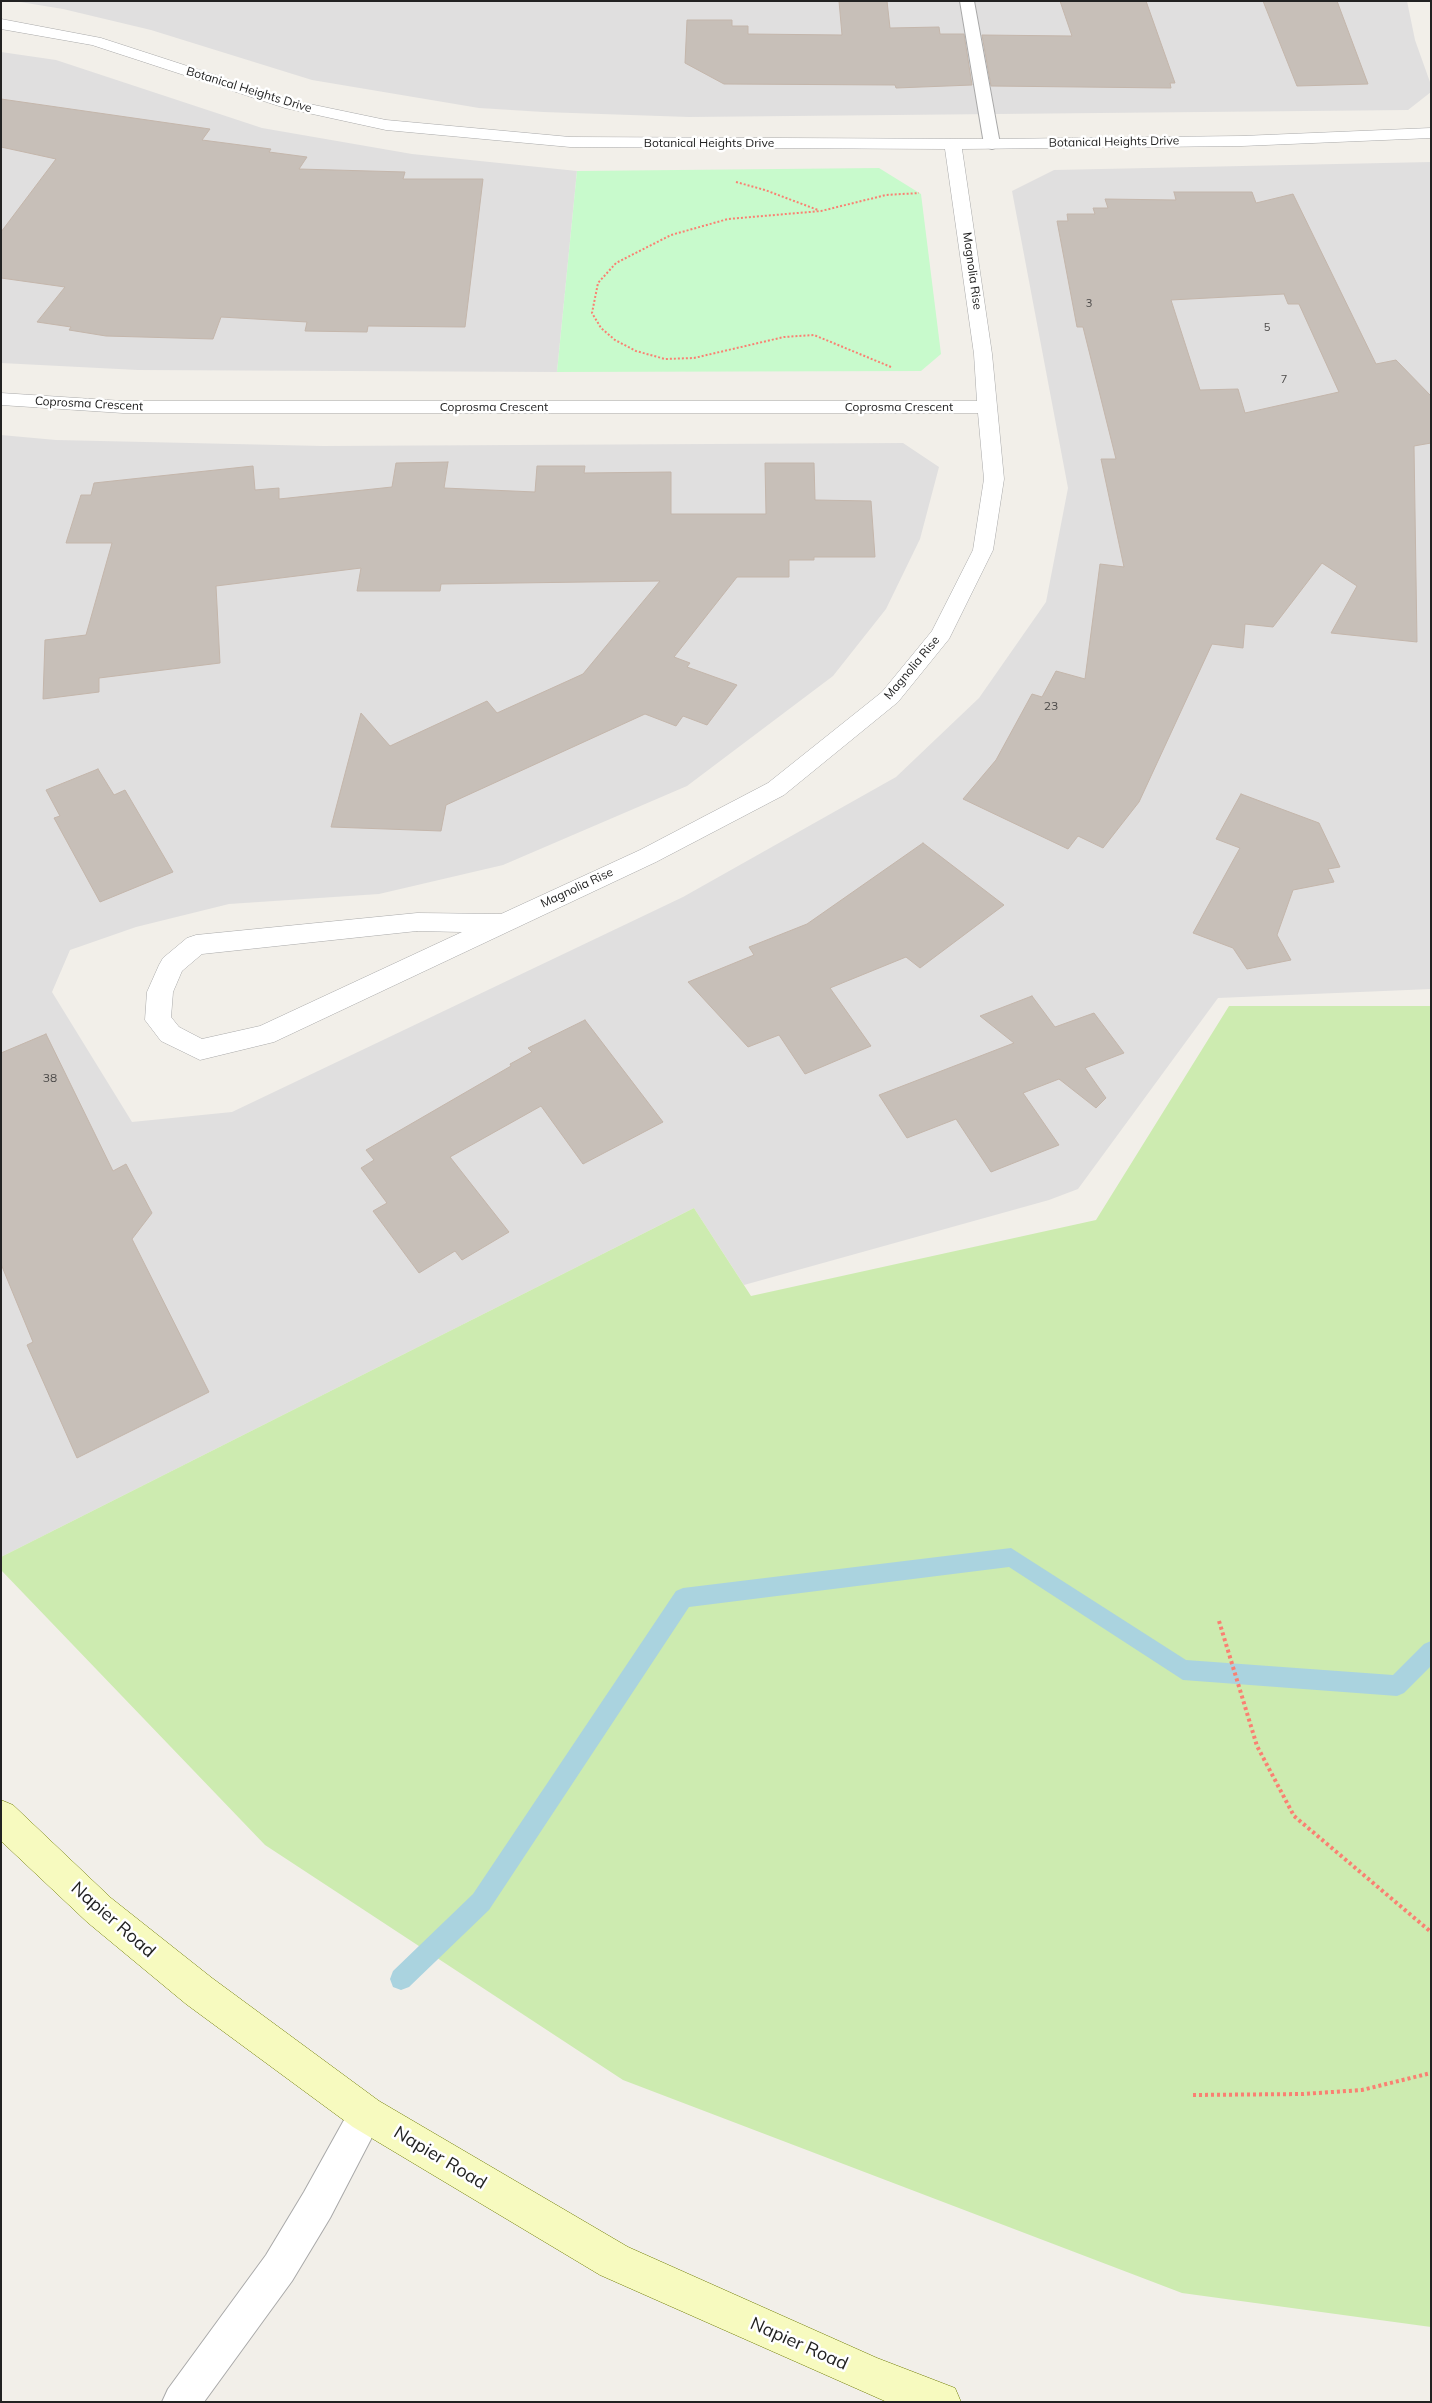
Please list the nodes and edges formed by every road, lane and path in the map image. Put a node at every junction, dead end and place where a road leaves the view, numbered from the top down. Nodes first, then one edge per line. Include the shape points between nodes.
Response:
1 (967, 1) edge
2 (1, 24) edge
3 (1431, 133) edge
4 (953, 143) junction
5 (992, 144) junction
6 (961, 190) junction
7 (898, 370) dead end
8 (1, 399) edge
9 (987, 407) junction
10 (501, 923) junction
11 (1219, 1621) dead end
12 (1, 1816) edge
13 (1431, 1932) edge
14 (1431, 2073) edge
15 (1193, 2095) dead end
16 (366, 2114) junction
17 (181, 2402) edge
18 (941, 2402) edge

1 - 5 lane
2 - 4 street, Botanical Heights Drive via 95,41 291,105 386,125 570,142
3 - 5 street, Botanical Heights Drive via 1242,141
4 - 5 street, Botanical Heights Drive
4 - 6 street, Magnolia Rise
6 - 7 path via 886,196 821,211 728,219 671,235 640,249 616,263 598,283 592,312 615,340 636,351 665,359 694,358 784,337 814,335
6 - 9 street, Magnolia Rise
8 - 9 street, Coprosma Crescent via 123,407
9 - 10 street, Magnolia Rise via 994,479 983,550 941,634 890,697 776,789 648,856
10 - 10 street, Magnolia Rise via 265,1035 200,1050 170,1034 158,1020 160,992 172,965 196,946 417,922
11 - 13 path via 1257,1746 1294,1816
12 - 16 main road, Napier Road via 98,1910 183,1979
14 - 15 path via 1362,2090
16 - 17 lane via 279,2268
16 - 18 main road, Napier Road via 614,2261 871,2376

